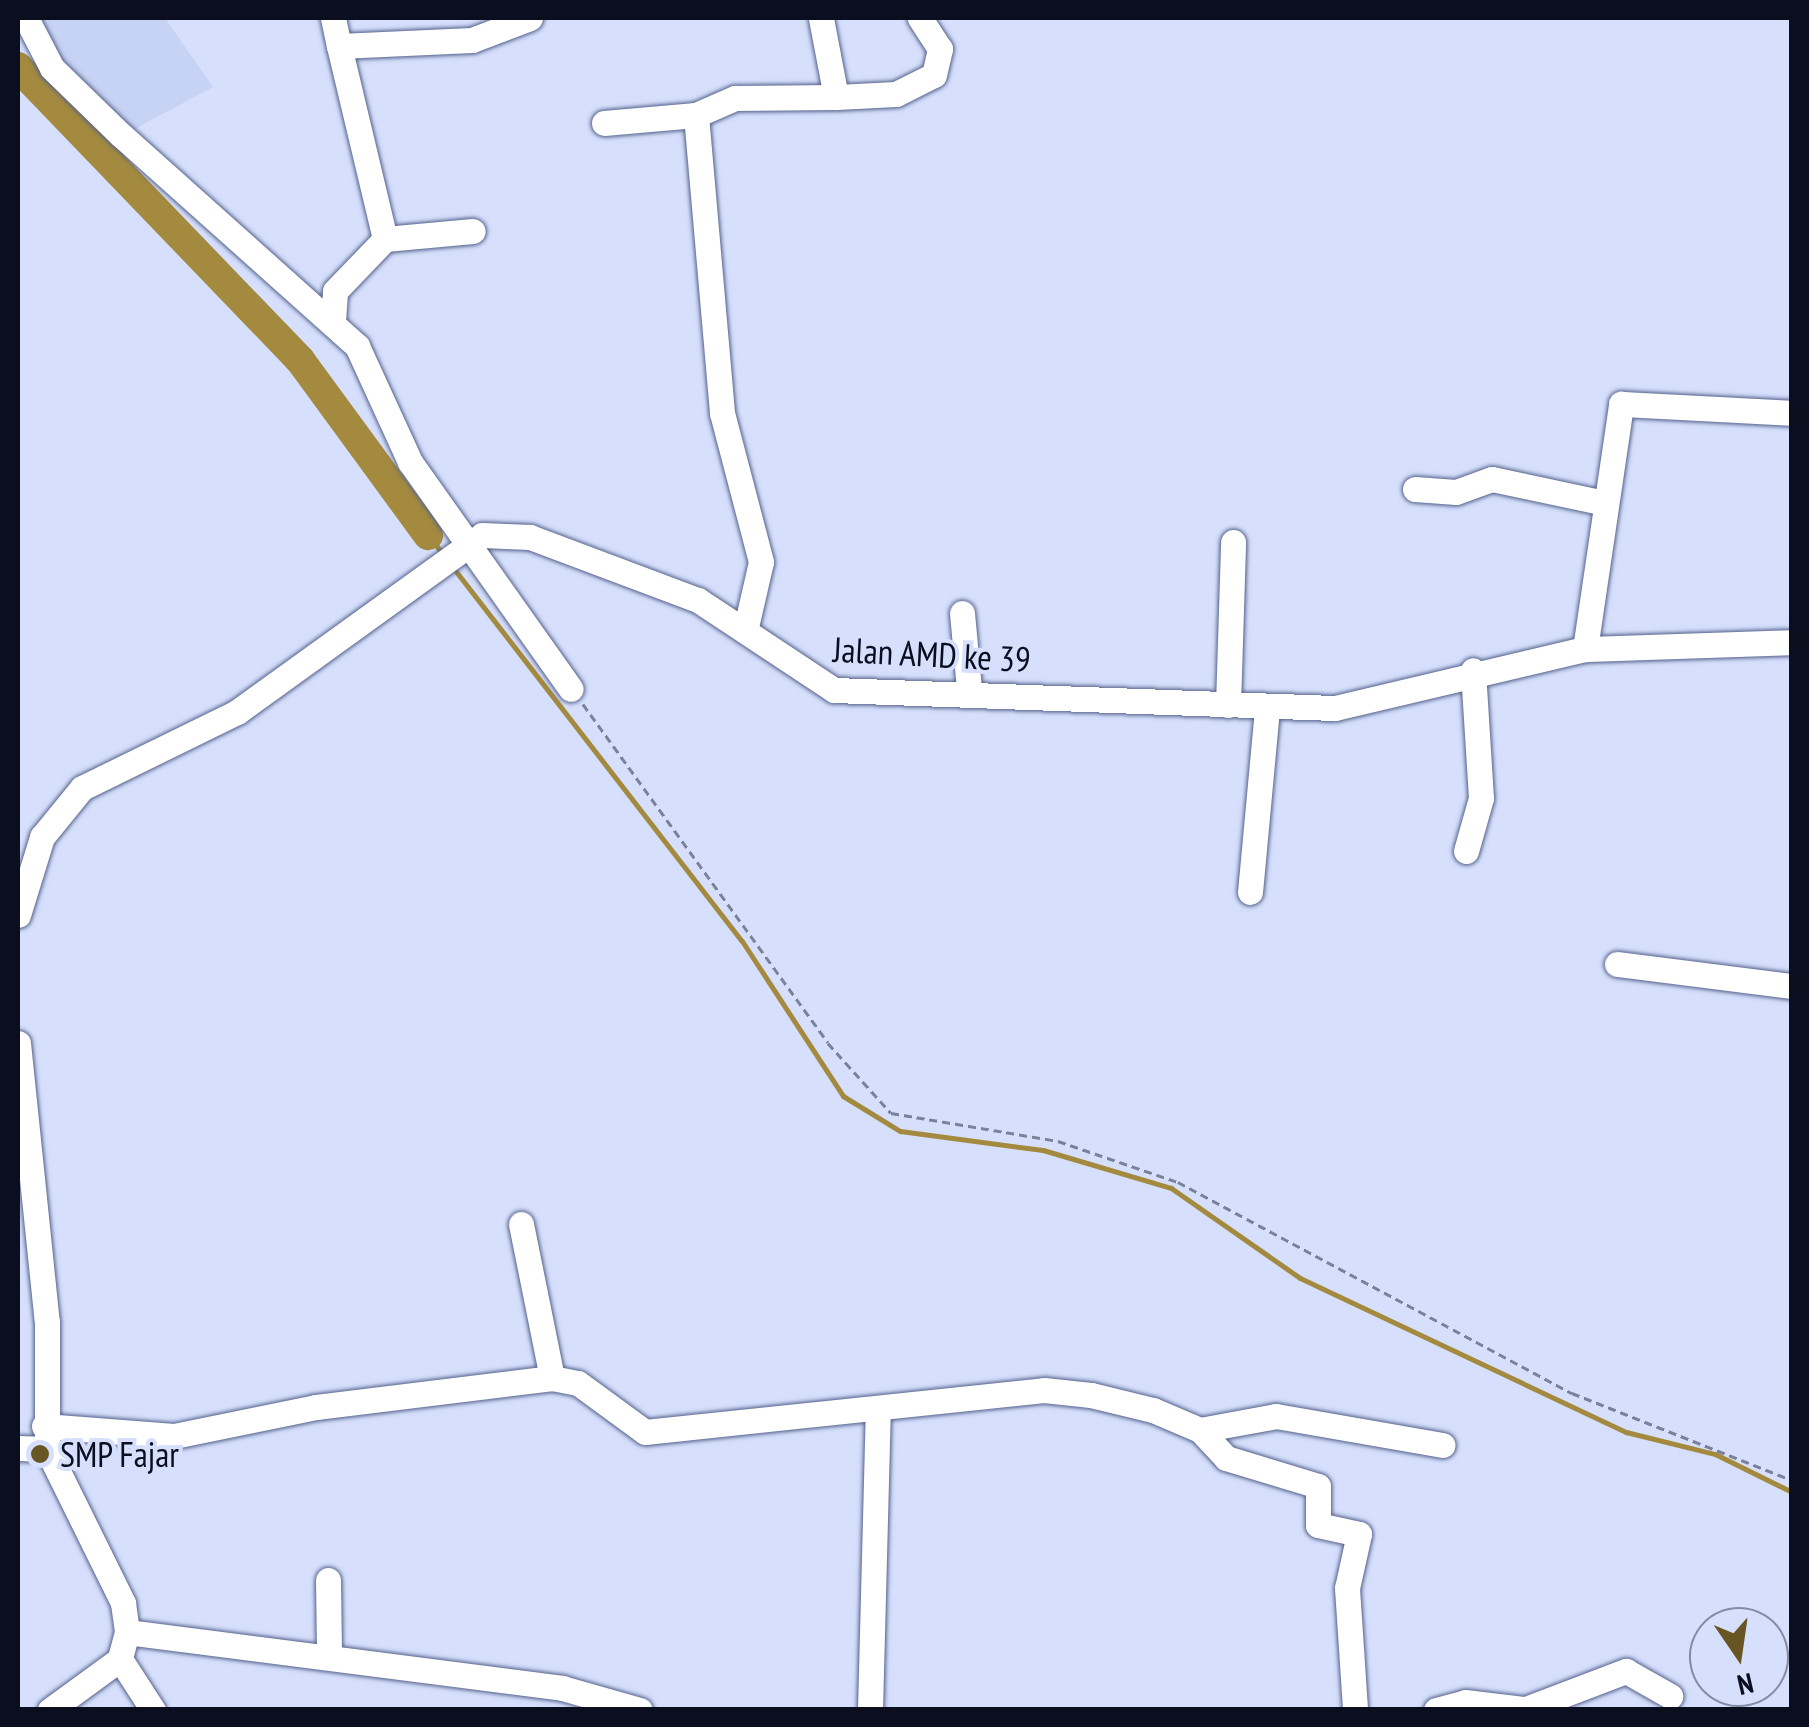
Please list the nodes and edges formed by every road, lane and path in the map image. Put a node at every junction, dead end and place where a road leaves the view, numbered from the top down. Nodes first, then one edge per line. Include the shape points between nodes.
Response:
1 (26, 18) edge
2 (333, 18) edge
3 (530, 18) edge
4 (820, 18) edge
5 (920, 18) edge
6 (339, 46) junction
7 (836, 97) junction
8 (696, 115) junction
9 (604, 123) dead end
10 (473, 230) dead end
11 (385, 239) junction
12 (333, 321) junction
13 (1792, 413) edge
14 (1415, 489) dead end
15 (1605, 503) junction
16 (1232, 542) dead end
17 (462, 543) junction
18 (962, 613) dead end
19 (746, 626) junction
20 (1792, 642) edge
21 (1584, 649) junction
22 (1472, 670) junction
23 (969, 688) junction
24 (572, 689) joint
25 (1228, 704) junction
26 (1268, 708) junction
27 (1466, 852) dead end
28 (1250, 892) dead end
29 (18, 914) edge
30 (1617, 964) dead end
31 (1792, 986) edge
32 (18, 1042) edge
33 (26, 1214) edge
34 (521, 1224) dead end
35 (552, 1378) junction
36 (878, 1410) junction
37 (1200, 1430) junction
38 (46, 1437) junction
39 (1443, 1444) dead end
40 (18, 1448) edge
41 (1792, 1480) edge
42 (328, 1580) dead end
43 (127, 1632) junction
44 (330, 1656) junction
45 (120, 1659) junction
46 (1670, 1696) dead end
47 (1531, 1708) edge
48 (50, 1710) edge
49 (153, 1710) edge
50 (640, 1710) edge
51 (870, 1710) edge
52 (1355, 1710) edge
53 (1436, 1710) edge

1 - 12 street via 52,68 269,276
2 - 6 street
3 - 6 street via 472,40
4 - 7 street
5 - 7 street via 940,49 934,75 896,94
6 - 11 street
7 - 8 street via 735,98
8 - 9 street
8 - 19 street via 722,413 761,562
10 - 11 street
11 - 12 street via 335,291
12 - 17 street via 364,357 392,432
13 - 15 street via 1621,404
14 - 15 street via 1456,492 1492,480
15 - 21 street
16 - 25 street
17 - 19 street, Jalan AMD ke 39 via 530,537
17 - 24 street
17 - 29 street, Jalan AMD ke 39 via 294,676 82,788 42,837
18 - 23 street
19 - 23 street, Jalan AMD ke 39 via 817,686
20 - 21 street, Jalan AMD ke 39
21 - 22 street, Jalan AMD ke 39
22 - 26 street, Jalan AMD ke 39 via 1351,705
22 - 27 street via 1481,781
23 - 25 street, Jalan AMD ke 39
24 - 41 path via 828,1043 891,1113 1058,1141 1178,1182 1572,1393
25 - 26 street, Jalan AMD ke 39
26 - 28 street
30 - 31 street
32 - 33 street
33 - 38 street via 47,1322
34 - 35 street
35 - 36 street via 578,1383 646,1432
35 - 38 street via 316,1407 174,1436
36 - 37 street via 1044,1390 1137,1406
36 - 51 street
37 - 39 street via 1276,1416
37 - 52 street via 1226,1458 1318,1486 1318,1526 1358,1534 1347,1588
38 - 40 street
38 - 43 street via 123,1602
42 - 44 street
43 - 44 street
43 - 45 street
44 - 50 street via 562,1688
45 - 48 street
45 - 49 street
46 - 47 street via 1626,1671
47 - 53 street

